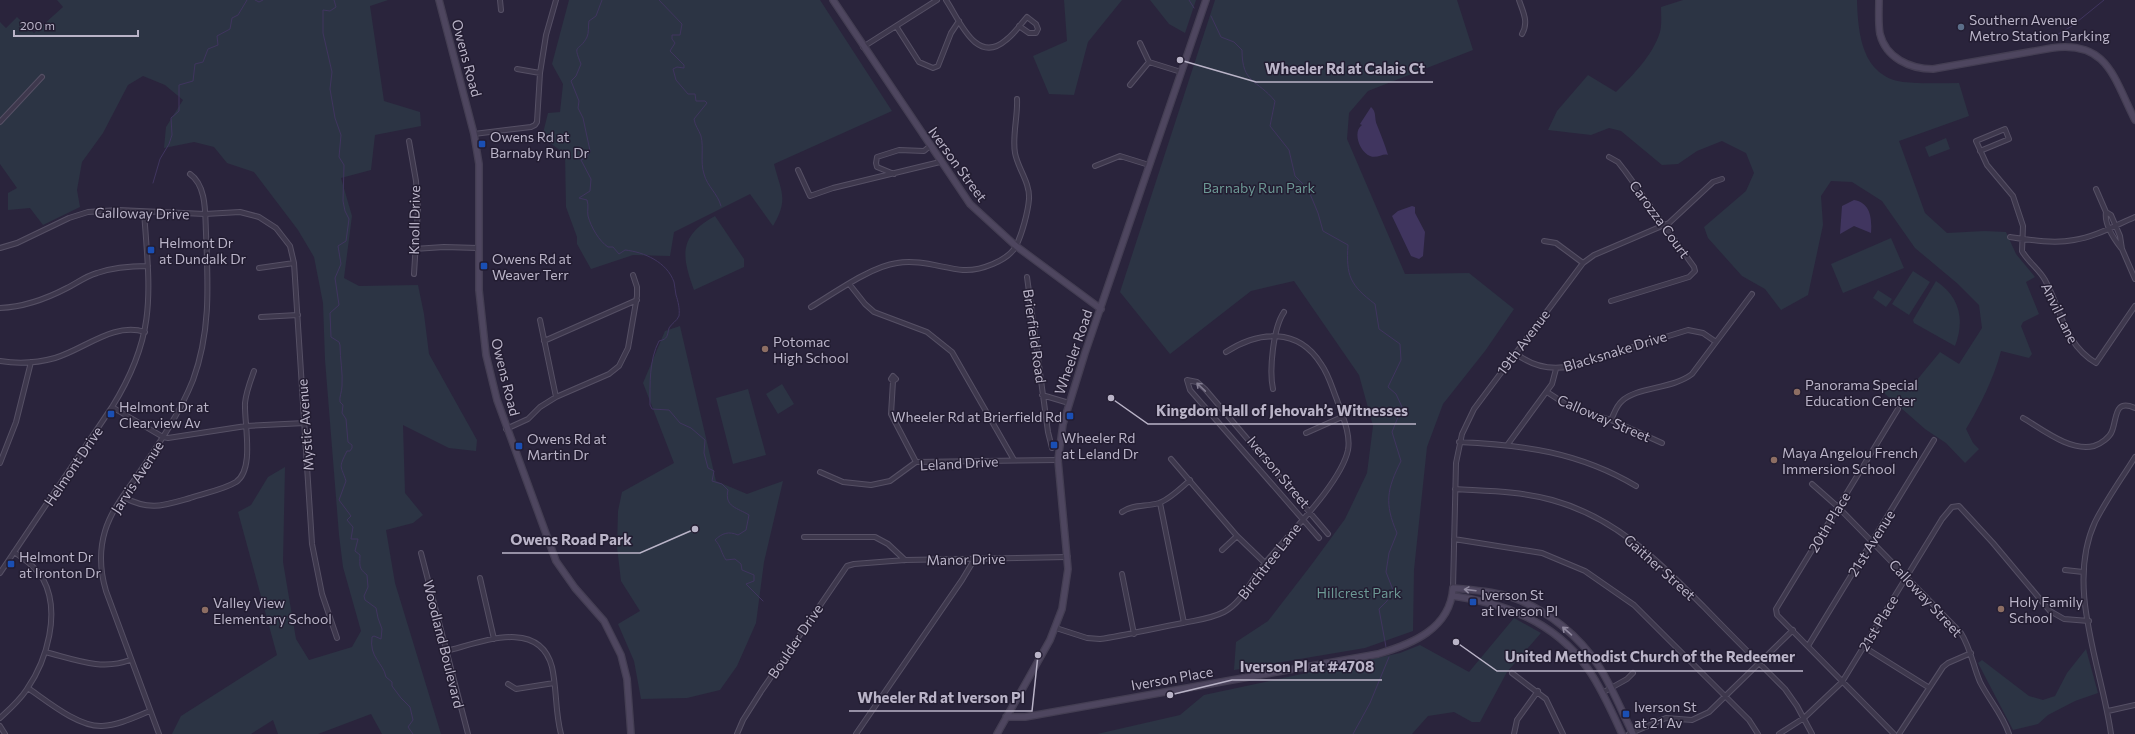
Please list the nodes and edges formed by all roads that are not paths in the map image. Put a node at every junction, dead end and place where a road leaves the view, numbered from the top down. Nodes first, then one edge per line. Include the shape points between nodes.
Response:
1 (439, 0) edge
2 (500, 0) edge
3 (556, 0) edge
4 (833, 0) edge
5 (937, 0) edge
6 (946, 0) edge
7 (1206, 0) edge
8 (1519, 0) edge
9 (1879, 0) edge
10 (501, 10) dead end
11 (959, 20) junction
12 (896, 26) junction
13 (1020, 26) junction
14 (1522, 34) dead end
15 (1140, 43) dead end
16 (863, 47) junction
17 (1149, 62) junction
18 (518, 69) dead end
19 (1182, 72) junction
20 (540, 73) junction
21 (42, 77) dead end
22 (1130, 85) dead end
23 (1017, 99) dead end
24 (2135, 120) edge
25 (0, 122) edge
26 (474, 134) junction
27 (409, 141) dead end
28 (930, 146) junction
29 (1980, 151) junction
30 (1609, 156) dead end
31 (940, 162) junction
32 (1149, 165) junction
33 (1095, 166) dead end
34 (798, 170) dead end
35 (190, 174) dead end
36 (894, 174) junction
37 (1722, 179) dead end
38 (2096, 189) dead end
39 (144, 212) junction
40 (2106, 212) junction
41 (205, 214) junction
42 (2135, 217) edge
43 (265, 220) joint
44 (1664, 225) junction
45 (2115, 226) junction
46 (2109, 228) junction
47 (2010, 237) dead end
48 (2021, 239) junction
49 (1544, 241) dead end
50 (1016, 246) junction
51 (0, 248) edge
52 (478, 248) junction
53 (2122, 249) junction
54 (414, 250) junction
55 (294, 263) junction
56 (1583, 263) junction
57 (148, 266) junction
58 (259, 268) dead end
59 (414, 274) dead end
60 (634, 275) dead end
61 (1027, 277) dead end
62 (2135, 279) edge
63 (850, 284) junction
64 (1752, 294) dead end
65 (637, 300) junction
66 (1611, 301) dead end
67 (2135, 306) edge
68 (811, 307) dead end
69 (0, 308) edge
70 (1100, 309) junction
71 (1284, 312) dead end
72 (298, 315) junction
73 (260, 317) dead end
74 (540, 320) dead end
75 (145, 332) junction
76 (1276, 336) junction
77 (544, 341) junction
78 (1716, 342) junction
79 (1226, 352) dead end
80 (1515, 353) junction
81 (0, 361) edge
82 (31, 362) junction
83 (1556, 369) junction
84 (254, 371) dead end
85 (893, 381) dead end
86 (1273, 389) dead end
87 (1547, 392) junction
88 (1042, 395) junction
89 (556, 397) junction
90 (1069, 403) junction
91 (112, 407) junction
92 (2135, 408) edge
93 (1898, 409) dead end
94 (1342, 417) junction
95 (2023, 418) dead end
96 (1611, 420) junction
97 (305, 423) junction
98 (246, 426) junction
99 (506, 428) junction
100 (1306, 434) dead end
101 (163, 437) junction
102 (1934, 440) dead end
103 (1459, 442) junction
104 (1662, 443) dead end
105 (1508, 444) junction
106 (1052, 448) dead end
107 (2135, 457) edge
108 (1171, 459) dead end
109 (1014, 460) junction
110 (1058, 460) junction
111 (0, 462) edge
112 (916, 462) junction
113 (820, 472) dead end
114 (1190, 480) junction
115 (1812, 484) dead end
116 (1636, 486) dead end
117 (1455, 489) junction
118 (123, 497) junction
119 (1160, 503) junction
120 (1838, 507) junction
121 (1122, 512) dead end
122 (1309, 512) junction
123 (1303, 519) junction
124 (1328, 534) dead end
125 (1237, 536) junction
126 (804, 538) dead end
127 (1319, 538) dead end
128 (1454, 539) junction
129 (1872, 541) junction
130 (1222, 550) dead end
131 (14, 552) junction
132 (421, 553) dead end
133 (1068, 557) junction
134 (905, 560) junction
135 (974, 560) junction
136 (1265, 563) junction
137 (865, 564) joint
138 (2064, 570) dead end
139 (2083, 572) junction
140 (0, 573) edge
141 (1122, 574) dead end
142 (1907, 576) junction
143 (480, 578) dead end
144 (1454, 588) junction
145 (1453, 596) junction
146 (2089, 621) junction
147 (1184, 623) junction
148 (1056, 628) junction
149 (1793, 630) junction
150 (1134, 634) junction
151 (336, 638) dead end
152 (494, 639) junction
153 (1808, 646) junction
154 (1864, 647) junction
155 (446, 651) junction
156 (45, 652) junction
157 (1971, 653) junction
158 (130, 660) junction
159 (1760, 664) junction
160 (1512, 673) dead end
161 (1633, 673) dead end
162 (1842, 682) junction
163 (554, 683) junction
164 (508, 684) dead end
165 (1928, 687) junction
166 (28, 688) junction
167 (1611, 688) junction
168 (1538, 691) junction
169 (1602, 693) junction
170 (1726, 698) junction
171 (2135, 705) edge
172 (150, 711) junction
173 (2108, 711) junction
174 (1006, 717) junction
175 (0, 718) edge
176 (1804, 718) junction
177 (0, 726) edge
178 (857, 732) edge
179 (5, 734) edge
180 (159, 734) edge
181 (468, 734) edge
182 (560, 734) edge
183 (632, 734) edge
184 (737, 734) edge
185 (863, 734) edge
186 (997, 734) edge
187 (1514, 734) edge
188 (1563, 734) edge
189 (1622, 734) edge
190 (1631, 734) edge
191 (1758, 734) edge
192 (1779, 734) edge
193 (1812, 734) edge
194 (1894, 734) edge
195 (1899, 734) edge
196 (2009, 734) edge
197 (2111, 734) edge

1 - 26 main road, Owens Road
2 - 10 street
3 - 20 street via 546,35
4 - 16 main road, Iverson Street
5 - 12 street
6 - 11 street
7 - 19 main road, Wheeler Road
8 - 14 street via 1526,21
9 - 24 main road via 1880,35 1902,63 1916,68 1932,69 2069,45 2080,47 2092,51 2107,65
11 - 12 street via 938,66 933,68 919,62
11 - 13 street via 972,40 988,47 997,46 1005,41
12 - 16 street
13 - 13 street via 1032,34 1038,31 1036,24 1028,17
15 - 17 street
16 - 28 main road, Iverson Street
17 - 19 street
17 - 22 street
18 - 20 street
19 - 32 main road, Wheeler Road
20 - 26 street via 535,125
21 - 25 street
23 - 50 street via 1015,152 1027,182 1029,198
26 - 52 main road, Owens Road via 480,164 481,187
27 - 54 street, Knoll Drive via 417,198
28 - 31 main road, Iverson Street
28 - 36 street via 924,151 899,150 877,157 877,167
29 - 29 street via 1976,141 2004,129 2009,139
29 - 48 street via 1994,176 2013,196 2023,226
30 - 44 street, Carozza Court via 1618,162
31 - 36 street
31 - 50 main road, Iverson Street via 970,204
32 - 33 street via 1120,156
32 - 70 main road, Wheeler Road
34 - 36 street via 810,196
35 - 41 street, Jarvis Avenue via 201,190
37 - 44 street, 19th Avenue via 1713,182
38 - 40 street
39 - 41 street, Galloway Drive
39 - 51 street, Galloway Drive via 88,212
39 - 57 street, Helmont Drive
40 - 45 street via 2111,215
40 - 46 street
41 - 43 street, Galloway Drive via 240,212
41 - 101 street, Jarvis Avenue via 208,297 203,346 182,407
42 - 45 street
43 - 55 street, Mystic Avenue via 276,228 290,246
44 - 56 street, 19th Avenue via 1594,255
44 - 66 street, Carozza Court via 1694,267 1693,274
45 - 46 street
45 - 53 street
46 - 48 street via 2062,242
46 - 53 street
47 - 48 street
48 - 67 street, Anvil Lane via 2022,251 2044,278 2071,340 2086,357 2096,363
49 - 56 street via 1556,243
50 - 63 street via 997,262 978,269 964,270 897,262 879,268
50 - 70 main road, Iverson Street
52 - 54 street via 444,247
52 - 99 main road, Owens Road via 486,355
53 - 62 street
54 - 59 street, Knoll Drive
55 - 58 street
55 - 72 street, Mystic Avenue
56 - 80 street, 19th Avenue
57 - 69 street via 105,270 43,299
57 - 75 street, Helmont Drive via 150,295
60 - 65 street
61 - 88 street, Brierfield Road
63 - 68 street
63 - 109 street via 874,312 927,332 952,352
64 - 78 street
65 - 77 street
65 - 89 street via 628,348 619,366 609,374
70 - 90 main road, Wheeler Road
71 - 76 street
72 - 73 street
72 - 97 street, Mystic Avenue
74 - 77 street
75 - 82 street via 112,332 56,358
75 - 91 street, Helmont Drive via 141,351
76 - 79 street, Birchtree Lane via 1253,338
76 - 86 street via 1271,369
76 - 94 street, Birchtree Lane via 1299,343 1321,362
77 - 89 street
78 - 83 street, Blacksnake Drive via 1703,333 1688,330
78 - 96 street via 1688,376 1624,399
80 - 83 street, Blacksnake Drive via 1532,364
80 - 103 street, 19th Avenue via 1474,409
81 - 82 street
82 - 111 street via 16,422
83 - 87 street via 1554,380
84 - 98 street via 246,394
85 - 112 street via 891,414
87 - 96 street, Calloway Street via 1570,407
87 - 105 street
88 - 90 street, Brierfield Road
88 - 106 street, Brierfield Road
89 - 99 street via 540,407 528,419
90 - 110 main road, Wheeler Road via 1060,435
91 - 101 street
91 - 131 street, Helmont Drive
92 - 95 street via 2126,406 2119,409 2112,432 2094,446 2065,442
93 - 120 street, 20th Place
94 - 100 street
94 - 122 street, Birchtree Lane via 1348,441 1344,462
96 - 104 street, Calloway Street
97 - 98 street
97 - 151 street, Mystic Avenue via 316,569
98 - 101 street
98 - 118 street via 246,466 242,476 235,482 186,499 156,506 140,506
99 - 183 main road, Owens Road via 556,560 575,588 604,621 621,655 627,679
101 - 118 street, Jarvis Avenue
102 - 129 street, 21st Avenue
103 - 105 street
103 - 117 street, 19th Avenue
105 - 116 street via 1540,449 1586,462
107 - 139 street via 2095,523 2087,546
108 - 114 street
109 - 110 street, Leland Drive
109 - 112 street, Leland Drive
110 - 133 main road, Wheeler Road
112 - 113 street, Leland Drive via 896,478 879,485 853,484
114 - 119 street
114 - 125 street
115 - 120 street, Calloway Street
117 - 128 street, 19th Avenue
117 - 159 street, Gaither Street via 1509,492 1544,498 1570,506 1604,522 1627,536 1657,560
118 - 158 street, Jarvis Avenue via 114,510 102,542 101,568 106,591
119 - 121 street via 1132,506
119 - 147 street
120 - 129 street, Calloway Street
120 - 149 street, 20th Place via 1777,605 1777,614
122 - 123 street, Birchtree Lane
122 -> 123 street, Iverson Street via 1204,389 1197,382 1187,380 1190,390
122 - 124 street, Iverson Street
123 - 127 street, Iverson Street
123 - 136 street, Birchtree Lane
125 - 130 street
125 - 136 street
126 - 134 street via 875,537 888,544
128 - 144 street, 19th Avenue
128 - 170 street via 1542,553 1585,571 1634,605
129 - 142 street, Calloway Street
129 - 153 street, 21st Avenue
131 - 140 street, Helmont Drive
131 - 156 street via 39,573 47,589 51,615
132 - 155 street, Woodland Boulevard
133 - 135 street, Manor Drive
133 - 148 main road, Wheeler Road via 1065,594
134 - 135 street, Manor Drive
134 - 137 street, Manor Drive
135 - 178 street
136 - 147 street, Birchtree Lane via 1229,609 1207,619
137 - 184 street, Boulder Drive via 851,564 845,568 762,690
138 - 139 street
139 - 146 street via 2083,590
141 - 150 street
142 - 146 street, 21st Place via 1949,509 1957,506 1994,543 2050,611 2064,619
142 - 154 street, 21st Place
142 - 157 street, Calloway Street via 1961,633
143 - 152 street
144 - 145 main road, Iverson Place
167 -> 144 main road via 1588,652 1551,618 1510,597
145 - 169 main road via 1506,607 1544,626 1578,656
145 - 174 main road, Iverson Place via 1445,614 1426,634 1410,644 1378,654 1020,718
146 - 173 street
147 - 150 street, Birchtree Lane
148 - 150 street, Birchtree Lane via 1093,640
148 - 174 main road, Wheeler Road
149 - 153 street
149 - 159 street
152 - 155 street
152 - 163 street via 516,636 535,644 549,659
153 - 162 street
154 - 162 street, 21st Place
154 - 165 street
155 - 181 street, Woodland Boulevard
156 - 158 street via 104,666
156 - 166 street
157 - 165 street via 1948,663
157 - 196 street, Calloway Street via 1981,684
158 - 172 street, Jarvis Avenue
159 - 170 street
159 - 176 street, Gaither Street via 1791,697
160 - 168 street
161 - 167 street
162 - 176 street, 21st Place
162 - 194 street
163 - 164 street via 516,689
163 - 182 street
165 - 195 street
166 - 172 street via 90,725 109,725
166 - 175 street
167 - 169 street
167 - 190 main road
168 - 187 street via 1517,720
168 - 188 street via 1551,707
169 - 189 main road
170 - 190 street via 1711,712 1699,717 1687,720 1666,718
170 - 191 street via 1749,720
171 - 173 street
172 - 180 street, Jarvis Avenue
173 - 197 street
174 - 186 main road, Wheeler Road
176 - 192 street, 21st Place
176 - 193 street, Gaither Street
177 - 179 street
178 - 185 street

